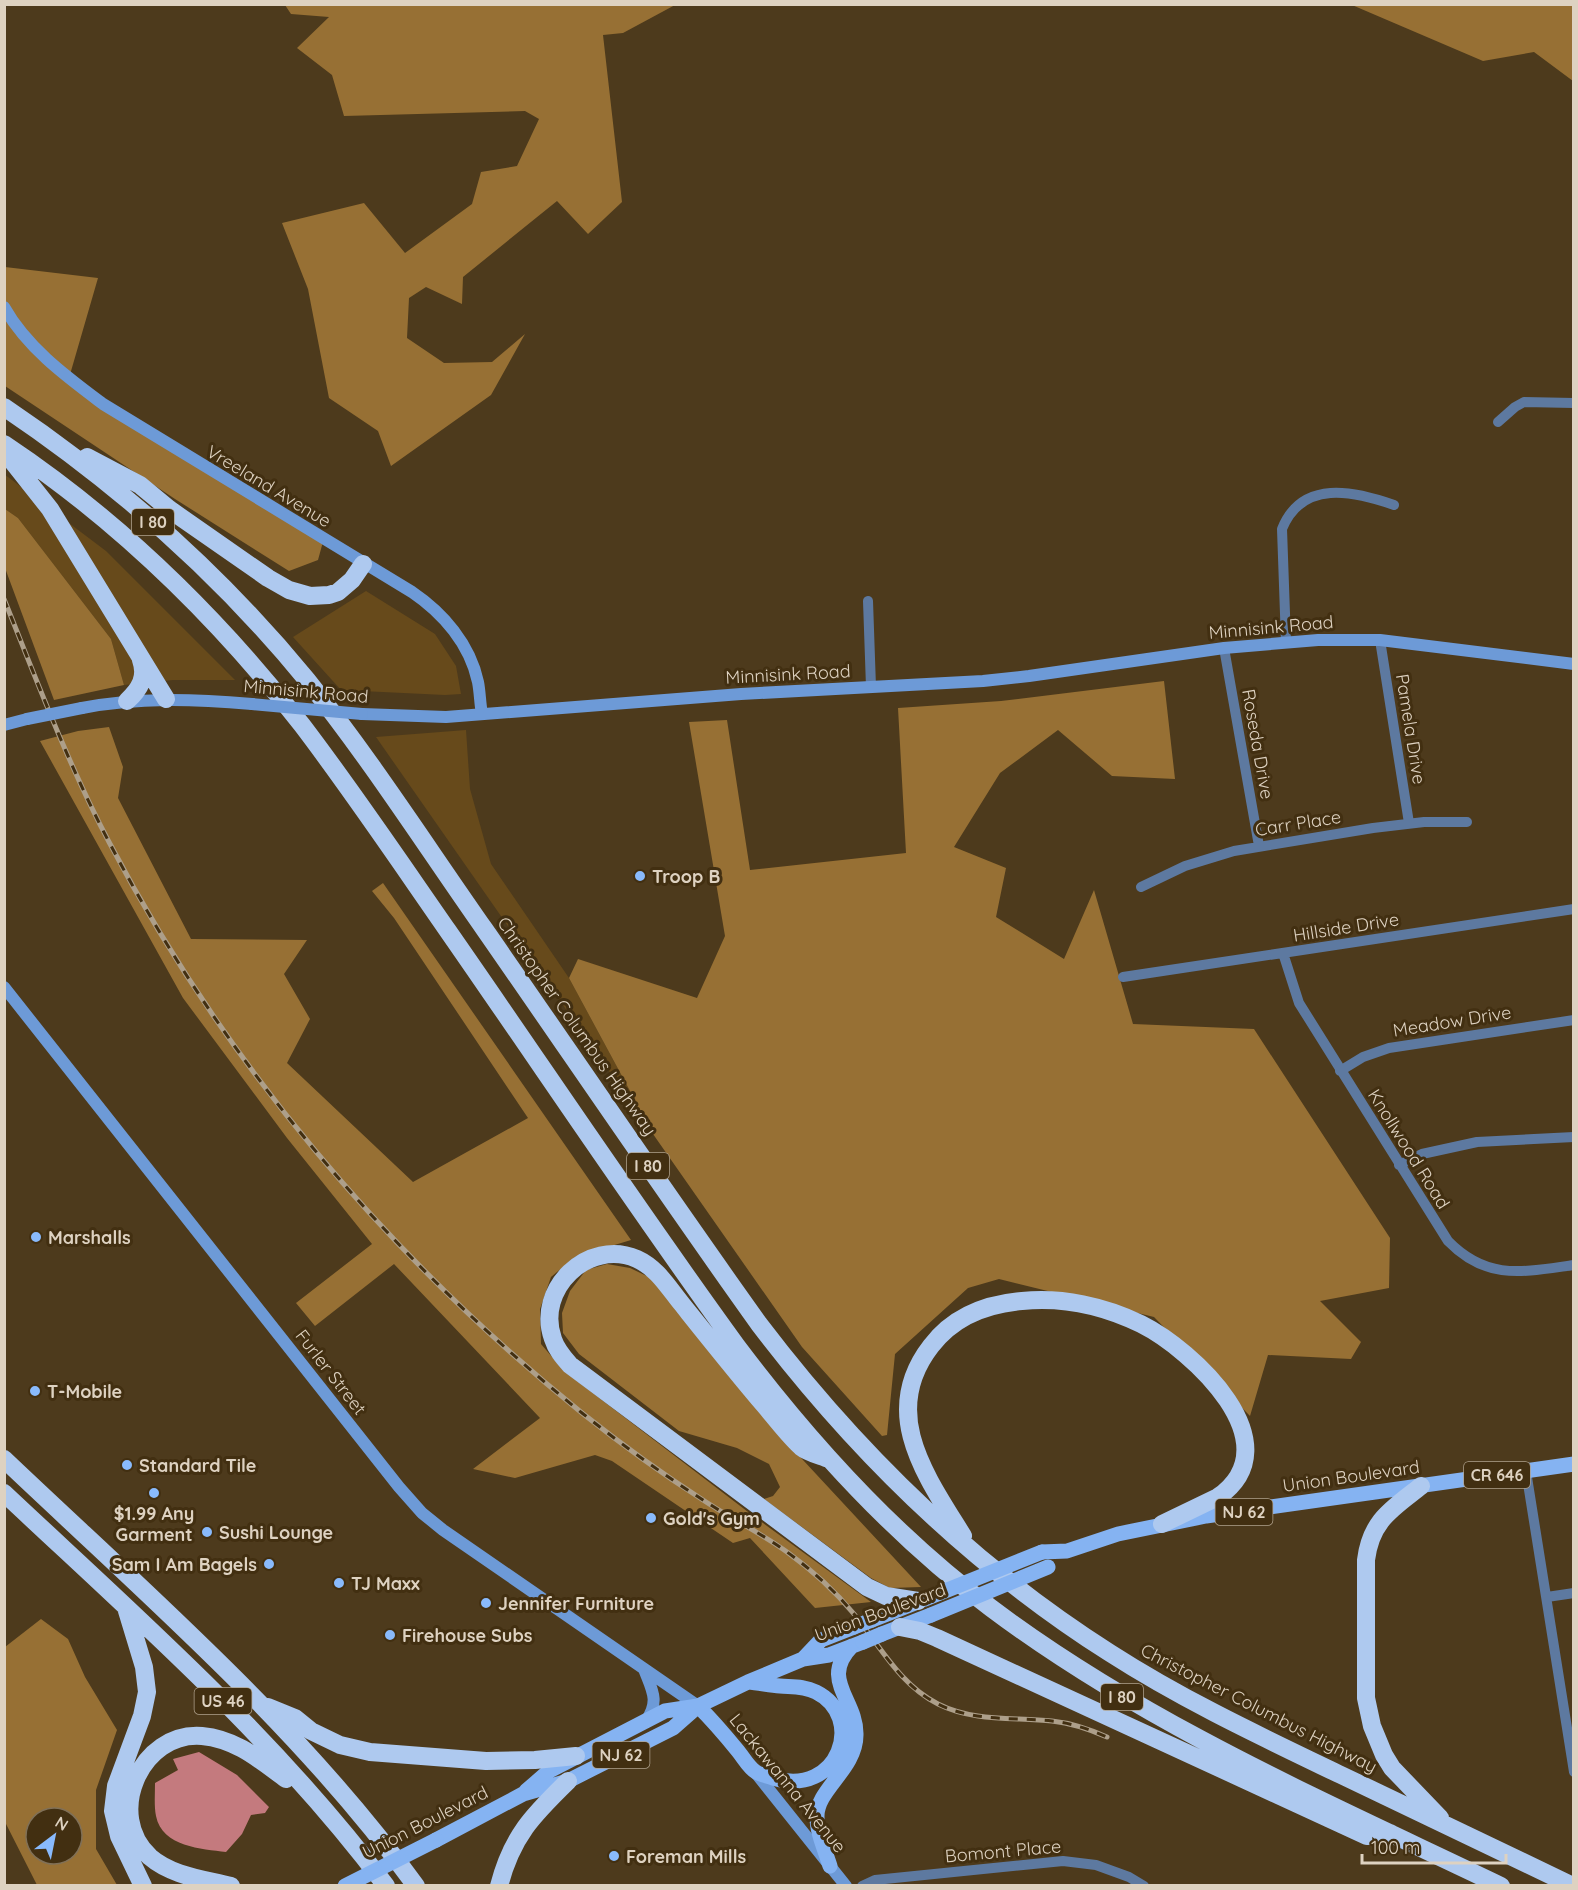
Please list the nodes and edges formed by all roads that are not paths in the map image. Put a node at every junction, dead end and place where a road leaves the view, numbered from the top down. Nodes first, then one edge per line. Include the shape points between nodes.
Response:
1 (4, 307) edge
2 (1574, 403) edge
3 (4, 407) edge
4 (1498, 422) dead end
5 (36, 429) junction
6 (4, 444) edge
7 (4, 452) edge
8 (1394, 505) dead end
9 (363, 564) junction
10 (868, 601) dead end
11 (1380, 640) junction
12 (1286, 642) junction
13 (1224, 648) junction
14 (137, 653) junction
15 (1574, 664) edge
16 (871, 687) junction
17 (166, 699) junction
18 (127, 701) junction
19 (482, 714) junction
20 (4, 725) edge
21 (1467, 822) dead end
22 (1409, 823) junction
23 (1259, 846) junction
24 (1141, 887) dead end
25 (1574, 909) edge
26 (1283, 953) junction
27 (1123, 977) dead end
28 (4, 987) edge
29 (1574, 1020) edge
30 (1340, 1071) junction
31 (1574, 1137) edge
32 (1399, 1165) junction
33 (1574, 1265) edge
34 (4, 1459) edge
35 (830, 1460) junction
36 (1574, 1464) edge
37 (1526, 1470) junction
38 (1421, 1486) junction
39 (4, 1493) edge
40 (1162, 1524) junction
41 (973, 1551) junction
42 (1067, 1551) junction
43 (1574, 1593) edge
44 (1546, 1597) junction
45 (922, 1600) junction
46 (126, 1608) junction
47 (900, 1627) junction
48 (857, 1644) junction
49 (803, 1659) junction
50 (643, 1668) junction
51 (748, 1682) junction
52 (1568, 1699) edge
53 (263, 1705) junction
54 (698, 1706) junction
55 (646, 1721) junction
56 (576, 1756) junction
57 (755, 1772) junction
58 (1574, 1772) edge
59 (568, 1781) junction
60 (523, 1794) junction
61 (315, 1800) junction
62 (1448, 1826) junction
63 (1390, 1833) junction
64 (830, 1866) junction
65 (143, 1886) edge
66 (231, 1886) edge
67 (345, 1886) edge
68 (386, 1886) edge
69 (416, 1886) edge
70 (500, 1886) edge
71 (846, 1886) edge
72 (862, 1886) edge
73 (1144, 1886) edge
74 (1501, 1886) edge
75 (1573, 1886) edge

1 - 9 street, Vreeland Avenue via 43,355 103,404
2 - 4 street via 1524,402
3 - 5 highway, Christopher Columbus Highway / I 80
5 - 9 highway via 140,485 289,590 310,596 338,592
5 - 41 highway, Christopher Columbus Highway / I 80 via 108,484 186,553 306,679 390,792 778,1349 855,1441 904,1491
6 - 35 highway, I 80 via 97,514 174,583 221,631 300,724 360,804 716,1317 781,1404
7 - 14 highway via 50,509
8 - 12 street via 1355,493 1328,494 1302,500 1290,513 1282,529
9 - 19 street, Vreeland Avenue via 423,600 451,627 478,681
10 - 16 street
11 - 12 street, Minnisink Road
11 - 15 street, Minnisink Road
11 - 22 street, Pamela Drive
12 - 13 street, Minnisink Road
13 - 16 street, Minnisink Road via 1029,676
13 - 23 street, Roseda Drive
14 - 17 highway
14 - 18 highway via 144,676
16 - 19 street, Minnisink Road
17 - 18 street, Minnisink Road
17 - 19 street, Minnisink Road, bridge via 418,717
18 - 20 street, Minnisink Road, bridge
21 - 22 street, Carr Place
22 - 23 street, Carr Place
23 - 24 street, Carr Place via 1202,860
25 - 26 street, Hillside Drive
26 - 27 street, Hillside Drive
26 - 30 street, Knollwood Road via 1299,1003
28 - 50 street, Furler Street via 422,1513
29 - 30 street, Meadow Drive via 1389,1047
30 - 32 street, Knollwood Road
31 - 32 street via 1477,1143 1422,1154
32 - 33 street, Knollwood Road via 1448,1242 1476,1263 1510,1272
34 - 53 highway, US 46
35 - 45 highway via 802,1448 662,1278 645,1263 622,1255 598,1256 576,1266 559,1284 550,1305 550,1329 557,1349 570,1365 867,1587 886,1596
35 - 63 highway, I 80 via 949,1574 1074,1667 1184,1732
36 - 37 main road, Union Boulevard / CR 646
37 - 38 main road, Union Boulevard / CR 646
37 - 44 street
38 - 40 main road, Union Boulevard / NJ 62
38 - 62 highway via 1381,1519 1370,1538 1366,1560 1366,1698 1371,1726 1392,1768
39 - 46 highway, US 46
40 - 41 highway via 1218,1497 1239,1476 1245,1459 1245,1438 1229,1403 1191,1358 1140,1323 1067,1301 1011,1302 981,1309 945,1330 920,1362 908,1400 908,1427 917,1455
40 - 42 main road, Union Boulevard / NJ 62
41 - 62 highway, Christopher Columbus Highway / I 80 via 1066,1624 1154,1680
42 - 45 main road, Union Boulevard / NJ 62, bridge via 1042,1552
42 - 47 main road, Union Boulevard / NJ 62, bridge via 1048,1567
43 - 44 street
44 - 52 street
45 - 49 main road, Union Boulevard / NJ 62, bridge via 821,1640
46 - 61 highway, US 46 via 230,1708
46 - 65 highway via 144,1667 147,1692 116,1786 113,1811 119,1836
47 - 48 main road, Union Boulevard / NJ 62, bridge
47 - 63 highway via 937,1638 1366,1836
48 - 49 main road, Union Boulevard / NJ 62 via 829,1655
48 - 64 main road via 841,1659 837,1676 855,1723 854,1748 844,1770 822,1799 817,1815
49 - 51 main road, Union Boulevard / NJ 62
50 - 54 street, Furler Street
50 - 55 street via 654,1700
51 - 54 main road, Union Boulevard / NJ 62
51 - 57 main road via 816,1692 831,1704 840,1725 836,1757 816,1776 790,1782
52 - 58 street
53 - 56 highway via 295,1718 325,1738 370,1752 486,1761
53 - 69 highway, US 46 via 371,1827
54 - 55 main road, Union Boulevard / NJ 62 via 665,1711
54 - 57 main road, Lackawanna Avenue
54 - 59 main road, Union Boulevard / NJ 62 via 673,1728
55 - 56 main road, Union Boulevard / NJ 62
56 - 60 main road, Union Boulevard / NJ 62 via 549,1771
57 - 64 street, Lackawanna Avenue
59 - 60 main road, Union Boulevard / NJ 62
59 - 70 highway via 519,1834
60 - 67 main road, Union Boulevard / NJ 62, bridge
61 - 66 highway via 249,1752 220,1739 180,1739 151,1755 137,1773 130,1795 130,1817 138,1841 150,1857 172,1870
61 - 68 highway, US 46
62 - 75 highway, Christopher Columbus Highway / I 80
63 - 74 highway, I 80
64 - 71 street, Lackawanna Avenue
72 - 73 street, Bomont Place via 874,1880 1063,1861 1096,1865 1129,1876

